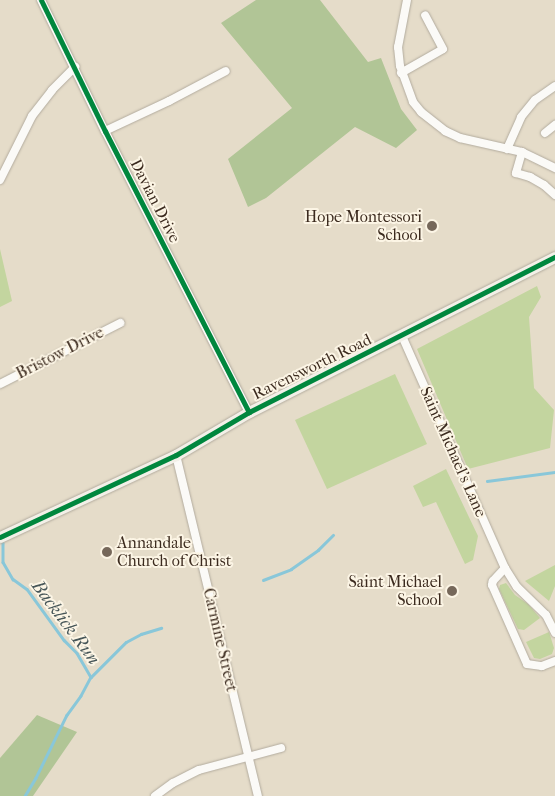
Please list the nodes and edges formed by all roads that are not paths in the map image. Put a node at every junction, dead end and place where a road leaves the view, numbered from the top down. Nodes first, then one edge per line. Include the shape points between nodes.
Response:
1 (41, 0) edge
2 (407, 0) edge
3 (425, 15) dead end
4 (75, 68) junction
5 (226, 71) dead end
6 (401, 73) junction
7 (555, 86) edge
8 (555, 125) edge
9 (105, 131) junction
10 (545, 133) dead end
11 (507, 149) junction
12 (522, 152) junction
13 (555, 168) edge
14 (0, 180) edge
15 (555, 195) edge
16 (555, 257) edge
17 (120, 323) dead end
18 (402, 336) junction
19 (0, 384) edge
20 (249, 412) junction
21 (176, 455) junction
22 (0, 537) edge
23 (504, 568) junction
24 (555, 633) edge
25 (555, 661) edge
26 (281, 748) dead end
27 (248, 758) junction
28 (155, 796) edge
29 (258, 796) edge

1 - 4 street, Davian Drive
2 - 6 street via 398,47
3 - 6 street via 443,49
4 - 9 street, Davian Drive
4 - 14 street via 32,116
5 - 9 street
6 - 11 street via 414,102 430,120 460,138
7 - 11 street via 535,100 521,117
8 - 10 street
9 - 20 street, Davian Drive
11 - 12 street
12 - 13 street
12 - 15 street via 516,173 544,184
16 - 18 main road, Ravensworth Road
17 - 19 street, Bristow Drive
18 - 20 main road, Ravensworth Road
18 - 23 street, Saint Michael's Lane
20 - 21 main road, Ravensworth Road
21 - 22 main road, Ravensworth Road
21 - 27 street, Carmine Street
23 - 24 street, Saint Michael's Lane via 517,587 546,615
23 - 25 street via 492,585 527,664 542,666
26 - 27 street
27 - 28 street via 193,772 172,782
27 - 29 street, Carmine Street

